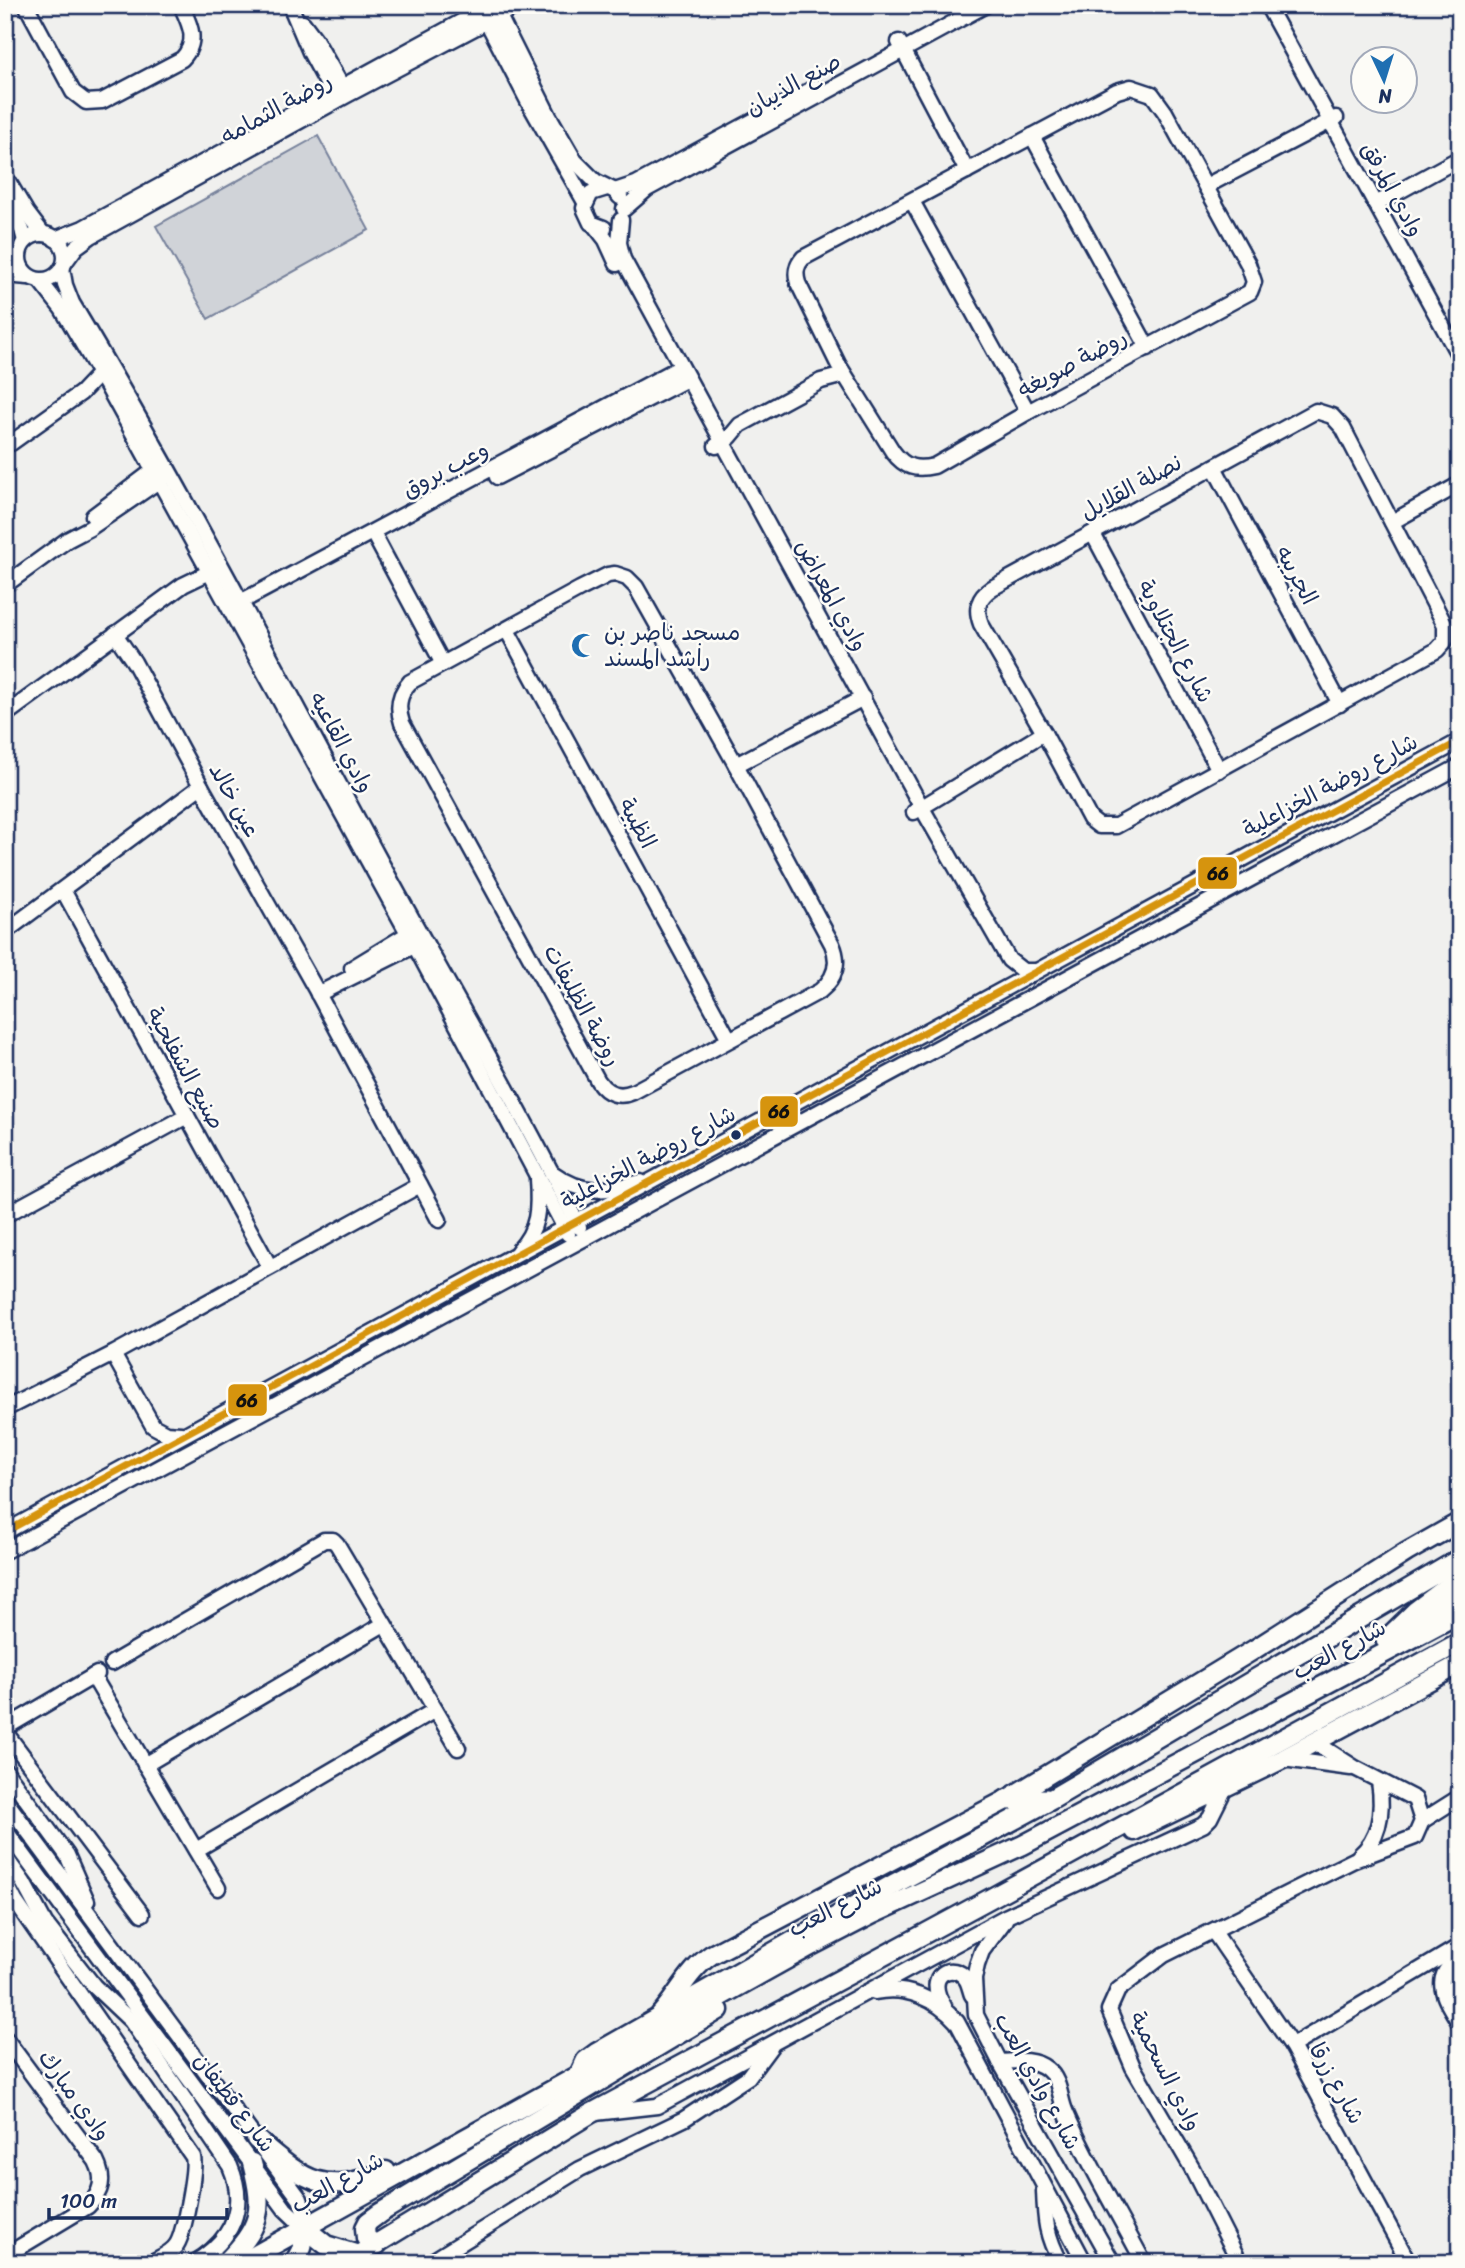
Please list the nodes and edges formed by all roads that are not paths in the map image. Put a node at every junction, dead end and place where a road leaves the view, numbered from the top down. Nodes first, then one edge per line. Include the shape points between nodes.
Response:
1 (26, 5) edge
2 (181, 5) edge
3 (518, 5) edge
4 (968, 5) edge
5 (986, 5) edge
6 (1267, 5) edge
7 (1276, 5) edge
8 (293, 11) edge
9 (491, 12) edge
10 (901, 46) junction
11 (339, 94) junction
12 (535, 102) junction
13 (1334, 119) junction
14 (1032, 136) junction
15 (1460, 158) edge
16 (1460, 166) edge
17 (967, 171) junction
18 (5, 176) edge
19 (1206, 186) junction
20 (611, 190) junction
21 (5, 197) edge
22 (912, 201) junction
23 (585, 202) junction
24 (1381, 206) junction
25 (623, 214) junction
26 (595, 226) junction
27 (49, 236) junction
28 (25, 241) junction
29 (18, 260) junction
30 (64, 265) junction
31 (5, 274) edge
32 (34, 279) junction
33 (1460, 342) edge
34 (1147, 348) junction
35 (1460, 358) edge
36 (841, 369) junction
37 (681, 375) junction
38 (102, 379) junction
39 (1028, 412) junction
40 (715, 438) junction
41 (7, 441) edge
42 (1214, 467) junction
43 (161, 472) junction
44 (1460, 484) edge
45 (1392, 522) junction
46 (1093, 534) junction
47 (374, 537) junction
48 (212, 564) junction
49 (5, 585) edge
50 (236, 609) junction
51 (507, 630) junction
52 (115, 634) junction
53 (443, 664) junction
54 (858, 700) junction
55 (1340, 704) junction
56 (5, 715) edge
57 (1044, 733) junction
58 (1460, 741) edge
59 (736, 765) junction
60 (1460, 766) edge
61 (1219, 770) junction
62 (201, 786) junction
63 (918, 810) junction
64 (62, 890) junction
65 (5, 932) edge
66 (416, 937) junction
67 (1035, 971) junction
68 (1002, 989) junction
69 (317, 991) junction
70 (729, 1039) junction
71 (187, 1116) junction
72 (553, 1173) junction
73 (537, 1174) junction
74 (659, 1178) junction
75 (419, 1185) junction
76 (5, 1215) edge
77 (439, 1220) dead end
78 (571, 1224) junction
79 (579, 1241) junction
80 (510, 1258) junction
81 (270, 1267) junction
82 (113, 1354) junction
83 (5, 1409) edge
84 (153, 1426) junction
85 (181, 1434) junction
86 (145, 1454) junction
87 (1460, 1522) edge
88 (5, 1532) edge
89 (5, 1551) edge
90 (1460, 1559) edge
91 (1460, 1578) edge
92 (1460, 1593) edge
93 (1460, 1613) edge
94 (384, 1624) junction
95 (1386, 1640) junction
96 (1460, 1642) edge
97 (112, 1662) dead end
98 (1460, 1664) edge
99 (1353, 1669) junction
100 (435, 1710) junction
101 (5, 1730) edge
102 (1313, 1741) junction
103 (458, 1748) dead end
104 (1283, 1759) junction
105 (145, 1765) junction
106 (1355, 1768) junction
107 (5, 1770) edge
108 (1379, 1780) junction
109 (1225, 1788) junction
110 (1460, 1797) edge
111 (1052, 1799) junction
112 (5, 1800) edge
113 (1006, 1800) junction
114 (1422, 1821) junction
115 (5, 1830) edge
116 (196, 1850) junction
117 (1354, 1860) junction
118 (8, 1861) edge
119 (23, 1882) junction
120 (218, 1888) dead end
121 (991, 1898) junction
122 (142, 1914) dead end
123 (1007, 1916) junction
124 (94, 1918) junction
125 (1214, 1932) junction
126 (86, 1940) junction
127 (1460, 1945) edge
128 (811, 1946) junction
129 (1460, 1958) edge
130 (867, 1994) junction
131 (975, 2006) junction
132 (950, 2014) junction
133 (656, 2019) junction
134 (1460, 2024) edge
135 (5, 2038) edge
136 (773, 2044) junction
137 (1292, 2046) junction
138 (1000, 2062) junction
139 (580, 2074) junction
140 (590, 2114) junction
141 (256, 2139) junction
142 (458, 2143) junction
143 (252, 2163) junction
144 (1044, 2186) junction
145 (305, 2228) junction
146 (377, 2245) junction
147 (6, 2255) edge
148 (352, 2259) edge
149 (150, 2263) edge
150 (194, 2263) edge
151 (225, 2263) edge
152 (241, 2263) edge
153 (294, 2263) edge
154 (429, 2263) edge
155 (1061, 2263) edge
156 (1085, 2263) edge
157 (1113, 2263) edge
158 (1144, 2263) edge
159 (1240, 2263) edge
160 (1409, 2263) edge

1 - 2 street via 73,93 86,103 102,101 182,59 189,51 192,33
3 - 9 street, روضة الثمامه
4 - 10 street, صنع الذيبان
5 - 10 street, صنع الذيبان
6 - 13 street, وادي المرفق
7 - 13 street, وادي المرفق
8 - 11 street via 315,39
9 - 11 street, روضة الثمامه
9 - 12 street, وادي المعراض
10 - 17 street
10 - 20 street, صنع الذيبان via 636,184
10 - 25 street, صنع الذيبان via 647,190
11 - 27 street, روضة الثمامه via 83,228
11 - 30 street, روضة الثمامه via 91,236
12 - 20 street, وادي المعراض via 580,168
12 - 23 street, وادي المعراض
13 - 19 street
13 - 24 street, وادي المرفق
14 - 17 street, روضة صويغه
14 - 19 street, روضة صويغه via 1117,91 1138,88 1158,101
14 - 34 street
15 - 24 street
16 - 24 street
17 - 22 street, روضة صويغه
18 - 27 street via 27,213
19 - 34 street, روضة صويغه via 1248,264 1252,287 1246,296
20 - 23 street via 592,193
20 - 25 street, وادي المعراض via 622,199
21 - 28 street
22 - 36 street, روضة صويغه via 803,258 797,268 798,283
22 - 39 street
23 - 26 street, وادي المعراض via 587,219
24 - 33 street, وادي المرفق
24 - 35 street, وادي المرفق
25 - 26 street via 612,227
25 - 37 street, وادي المعراض via 618,235 623,259
26 - 37 street, وادي المعراض
27 - 28 street via 36,235
27 - 30 street via 64,251
28 - 29 street
29 - 31 street
29 - 32 street via 23,272
30 - 32 street via 53,278
30 - 43 street, وادي القاعيه via 72,303
31 - 32 street
32 - 38 street, وادي القاعيه via 62,309
34 - 39 street, روضة صويغه
36 - 39 street, روضة صويغه via 893,452 911,468 934,466
36 - 40 street via 829,370 821,381
37 - 40 street, وادي المعراض
37 - 47 street, وعب بروق
38 - 41 street
38 - 43 street, وادي القاعيه
40 - 54 street, وادي المعراض
42 - 45 street, نصلة القلايل via 1308,414 1326,412 1343,428
42 - 46 street, نصلة القلايل
42 - 55 street, الجريبه
43 - 48 street, وادي القاعيه
43 - 49 street via 85,522
44 - 45 street
45 - 55 street, نصلة القلايل via 1446,625 1445,641 1437,650
46 - 57 street, نصلة القلايل via 992,588 978,604 981,624
46 - 61 street, شارع الجتلاوية
47 - 50 street, وعب بروق
47 - 53 street
48 - 50 street, وادي القاعيه
48 - 52 street
50 - 66 street, وادي القاعيه
51 - 53 street, روضة الظليفات
51 - 59 street, روضة الظليفات via 608,575 627,578
51 - 70 street, الظبية
52 - 56 street
52 - 62 street, عين خالد
53 - 70 street, روضة الظليفات via 404,688 400,716 602,1087 613,1094 627,1094
54 - 59 street
54 - 63 street, وادي المعراض
55 - 61 street, نصلة القلايل
57 - 61 street, نصلة القلايل via 1079,801 1099,826 1116,826
57 - 63 street
58 - 67 street, شارع روضة الخزاعلية
59 - 70 street, روضة الظليفات via 837,961 833,978 820,991
60 - 79 street, شارع روضة الخزاعلية
62 - 64 street
62 - 69 street, عين خالد
63 - 67 street, وادي المعراض via 1009,960 1023,971
63 - 68 street, وادي المعراض via 999,957
64 - 65 street
64 - 71 street, صنيع الشفلحية
66 - 69 street
66 - 72 street, وادي القاعيه
66 - 73 street, وادي القاعيه
67 - 68 street, شارع روضة الخزاعلية
68 - 74 street, شارع روضة الخزاعلية
69 - 75 street, عين خالد
71 - 76 street
71 - 81 street, صنيع الشفلحية
72 - 74 street via 571,1185 593,1190
72 - 78 street, وادي القاعيه
73 - 78 street, وادي القاعيه
73 - 80 street, وادي القاعيه via 537,1222
74 - 78 street, شارع روضة الخزاعلية
75 - 77 street, عين خالد
75 - 81 street
78 - 79 street, وادي القاعيه
78 - 80 street, شارع روضة الخزاعلية
79 - 89 street, شارع روضة الخزاعلية
80 - 85 street, شارع روضة الخزاعلية
81 - 82 street
82 - 83 street
82 - 84 street
84 - 85 street
84 - 86 street
85 - 86 street, شارع روضة الخزاعلية
86 - 88 street, شارع روضة الخزاعلية
87 - 113 main road
90 - 111 highway
91 - 95 highway
92 - 95 main road
93 - 99 main road, شارع العب
94 - 97 street via 337,1544 327,1539
94 - 100 street
94 - 105 street
95 - 99 main road
96 - 121 main road
98 - 102 main road
99 - 128 main road, شارع العب via 1023,1845
100 - 103 street
100 - 116 street
101 - 105 street via 95,1675
101 - 122 street
102 - 104 main road
102 - 106 street
104 - 106 street
104 - 109 main road
105 - 116 street
106 - 108 street
107 - 124 street, شارع قطيفان via 67,1855
108 - 114 street via 1415,1799
108 - 117 street, وادي السحمية via 1381,1819 1371,1844
109 - 121 main road
109 - 123 street via 1203,1825
110 - 114 street, وادي السحمية
111 - 113 highway
111 - 133 highway
112 - 124 street, شارع قطيفان
113 - 133 main road via 711,1955
114 - 117 street, وادي السحمية via 1410,1840
115 - 126 street, شارع قطيفان
116 - 120 street
117 - 125 street, وادي السحمية
118 - 119 street, شارع قطيفان
118 - 149 street via 8,1887 15,1900 193,2157 179,2241
119 - 126 street
119 - 150 street, شارع قطيفان via 46,1923 94,1986 131,2021 226,2159 237,2186 235,2217 219,2245
121 - 140 main road
123 - 130 street
123 - 131 street, شارع وادي العب via 977,1965
124 - 141 street, شارع قطيفان
125 - 137 street, شارع زرقا
125 - 159 street, وادي السحمية via 1164,1955 1118,1990 1109,2010 1133,2067
126 - 143 street, شارع قطيفان
127 - 137 street
128 - 139 main road, شارع العب
128 - 146 main road via 723,2007 380,2213 365,2228 366,2238
129 - 134 street via 1446,1970 1442,1984
130 - 132 street, شارع وادي العب via 885,1990 916,1994
130 - 136 street
131 - 132 street via 964,1976 945,1972 935,1988
131 - 138 street, شارع وادي العب
132 - 144 street, شارع وادي العب
133 - 139 highway via 591,2056
135 - 147 street, وادي مبارك via 96,2161 102,2185 88,2206
136 - 140 street via 657,2106
136 - 154 street via 748,2077 684,2119 580,2169
137 - 160 street, شارع زرقا
138 - 157 street, شارع وادي العب
138 - 158 street via 1030,2061 1052,2074 1066,2113
139 - 142 main road, شارع العب
140 - 146 main road
141 - 142 main road via 305,2177 341,2184
141 - 145 street, شارع قطيفان via 300,2199
142 - 145 main road, شارع العب
143 - 145 street, شارع قطيفان
143 - 151 main road via 257,2219
144 - 155 street, شارع وادي العب via 1046,2229
144 - 156 street, شارع وادي العب
145 - 148 main road
145 - 152 main road, شارع العب
145 - 153 main road
146 - 148 main road

